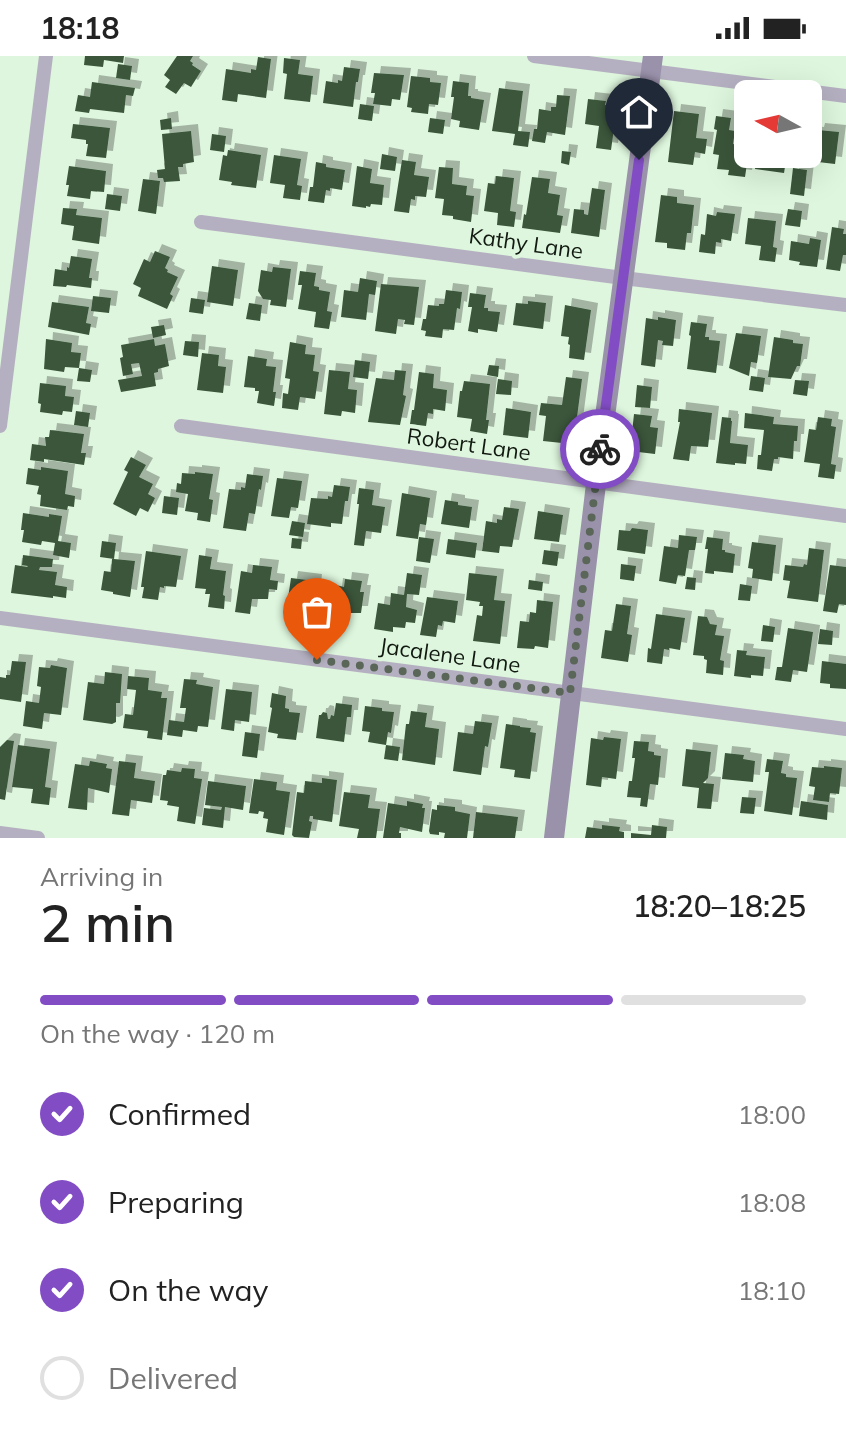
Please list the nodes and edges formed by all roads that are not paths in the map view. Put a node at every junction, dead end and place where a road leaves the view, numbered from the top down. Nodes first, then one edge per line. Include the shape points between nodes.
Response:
1 (46, 56) edge
2 (534, 56) edge
3 (652, 64) edge
4 (846, 96) edge
5 (201, 222) dead end
6 (623, 278) junction
7 (846, 305) edge
8 (0, 426) edge
9 (181, 426) dead end
10 (596, 484) junction
11 (846, 516) edge
12 (0, 618) edge
13 (570, 693) junction
14 (846, 729) edge
15 (0, 833) edge
16 (38, 838) edge
17 (554, 838) edge

1 - 8 street
2 - 3 street
3 - 4 street
3 - 6 main road
5 - 6 street, Kathy Lane
6 - 7 street, Kathy Lane
6 - 10 main road
9 - 10 street, Robert Lane
10 - 11 street, Robert Lane
10 - 13 main road
12 - 13 street, Jacalene Lane
13 - 14 street, Jacalene Lane
13 - 17 main road
15 - 16 street

